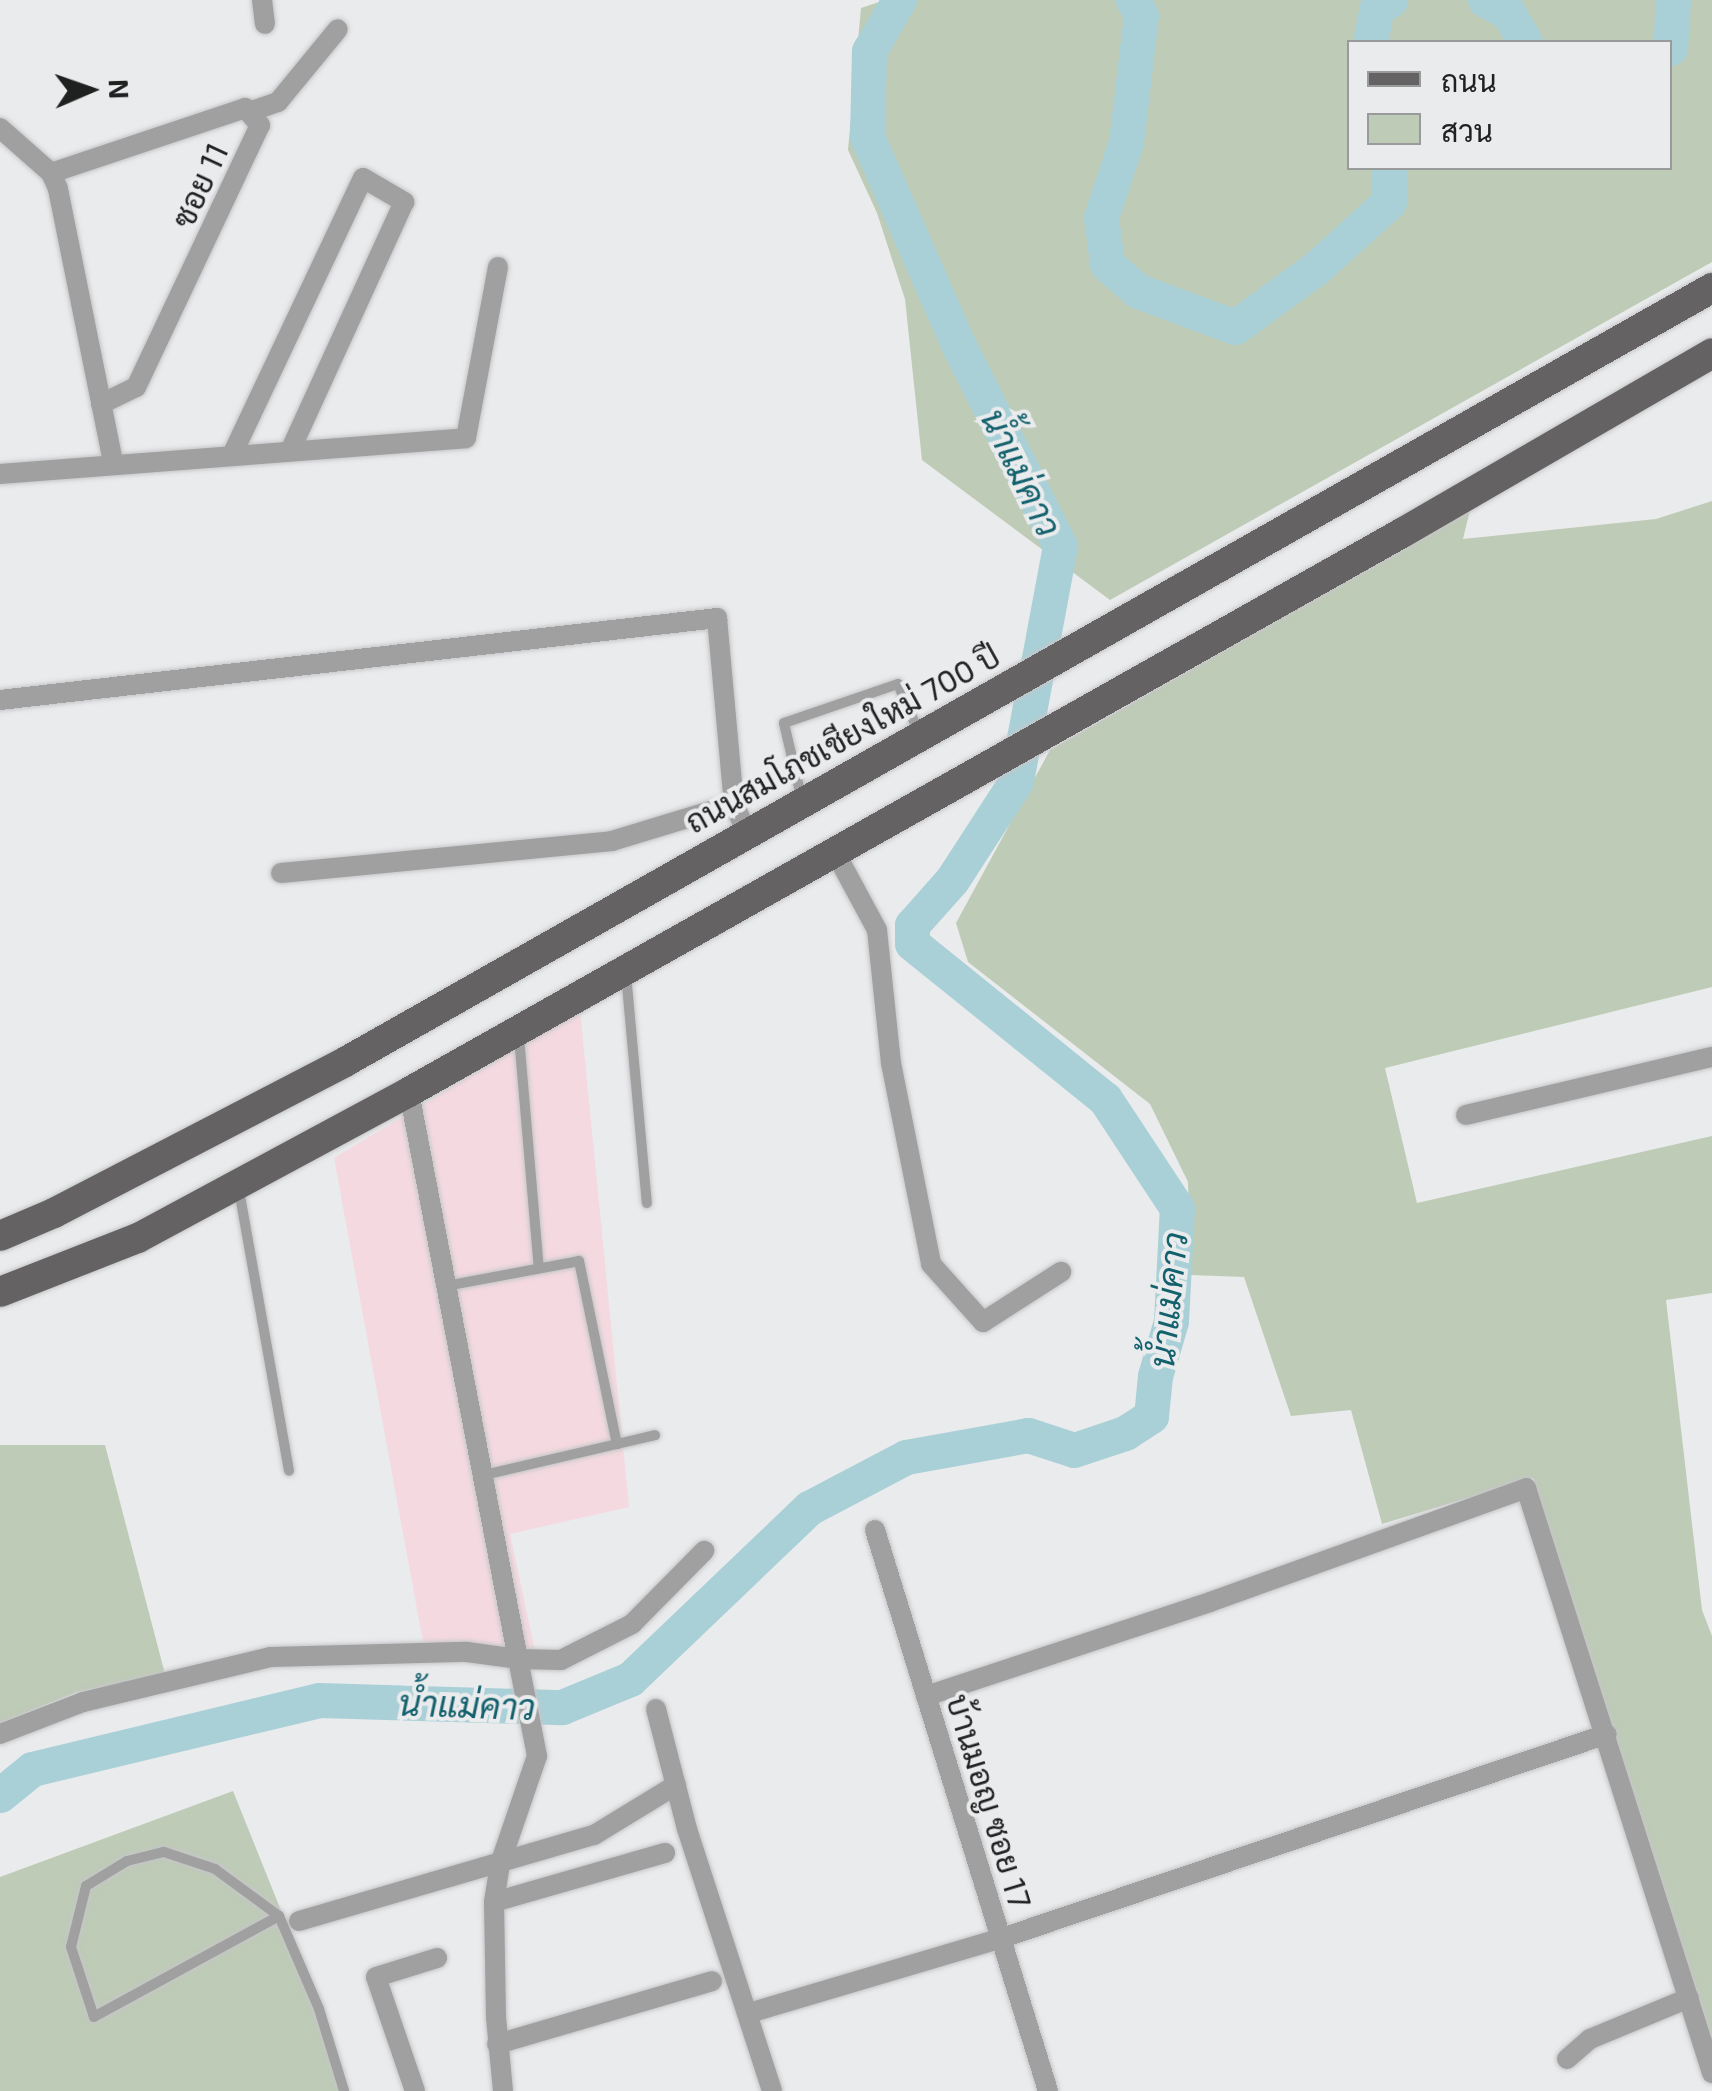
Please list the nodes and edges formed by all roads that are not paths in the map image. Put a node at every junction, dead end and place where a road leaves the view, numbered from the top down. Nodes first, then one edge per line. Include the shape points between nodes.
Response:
1 (262, 0) edge
2 (265, 24) dead end
3 (338, 29) dead end
4 (249, 112) junction
5 (4, 139) edge
6 (51, 173) junction
7 (498, 267) dead end
8 (1712, 288) edge
9 (1712, 352) edge
10 (102, 404) junction
11 (290, 450) junction
12 (232, 455) junction
13 (113, 463) junction
14 (0, 474) edge
15 (0, 700) edge
16 (920, 734) junction
17 (802, 800) junction
18 (740, 818) junction
19 (835, 852) junction
20 (281, 874) dead end
21 (626, 968) junction
22 (518, 1031) junction
23 (1712, 1057) edge
24 (409, 1092) junction
25 (1466, 1114) dead end
26 (238, 1184) junction
27 (647, 1203) dead end
28 (0, 1236) edge
29 (539, 1268) junction
30 (1061, 1272) dead end
31 (446, 1286) junction
32 (0, 1292) edge
33 (656, 1435) dead end
34 (617, 1444) junction
35 (288, 1471) dead end
36 (484, 1475) junction
37 (875, 1530) dead end
38 (704, 1551) dead end
39 (520, 1668) junction
40 (926, 1696) junction
41 (656, 1709) dead end
42 (0, 1734) edge
43 (1607, 1734) junction
44 (676, 1785) junction
45 (665, 1852) dead end
46 (500, 1864) junction
47 (494, 1902) junction
48 (289, 1919) junction
49 (1002, 1938) junction
50 (437, 1958) dead end
51 (712, 1981) dead end
52 (1689, 1998) junction
53 (749, 2013) junction
54 (497, 2044) junction
55 (1566, 2058) dead end
56 (1712, 2072) edge
57 (344, 2091) edge
58 (415, 2091) edge
59 (502, 2091) edge
60 (772, 2091) edge
61 (1048, 2091) edge

1 - 2 street
3 - 4 street via 278,102
4 - 6 street, ซอย 11
4 - 10 street, ซอย 11 via 260,126 136,388
5 - 6 street
6 - 10 street
7 - 11 street via 466,438
8 - 16 main road, ถนนสมโภชเชียงใหม่ 700 ปี
9 - 19 main road
10 - 13 street
11 - 12 street
11 - 12 street via 404,202 364,178
12 - 13 street
13 - 14 street
15 - 18 street via 717,618
16 - 17 main road, ถนนสมโภชเชียงใหม่ 700 ปี
16 - 17 lane via 898,684 784,723
17 - 18 main road, ถนนสมโภชเชียงใหม่ 700 ปี
18 - 20 street via 612,840
18 - 28 main road, ถนนสมโภชเชียงใหม่ 700 ปี via 345,1062
19 - 21 main road
19 - 30 street via 877,930 890,1063 932,1264 982,1322
21 - 22 main road
21 - 27 lane
22 - 24 main road
22 - 29 lane
23 - 25 street
24 - 26 main road
24 - 31 street
26 - 32 main road via 138,1238
26 - 35 lane
29 - 31 lane
29 - 34 lane via 579,1261
31 - 36 street
33 - 34 lane
34 - 36 lane
36 - 39 street
37 - 40 street, บ้านมอญ ซอย 17
38 - 39 street via 632,1624 561,1660
39 - 42 street via 467,1652 271,1657 83,1702
39 - 46 street via 537,1756
40 - 43 street via 1526,1488
40 - 49 street, บ้านมอญ ซอย 17
41 - 44 street
43 - 49 street
43 - 52 street
44 - 46 street via 594,1836
44 - 53 street
45 - 47 street
46 - 47 street
46 - 48 street
47 - 54 street
48 - 48 lane via 215,1869 164,1852 127,1860 86,1886 72,1948 94,2017
48 - 57 lane
49 - 53 street
49 - 61 street, บ้านมอญ ซอย 17
50 - 58 street via 376,1977
51 - 54 street
52 - 55 street via 1590,2040
52 - 56 street
53 - 60 street
54 - 59 street

